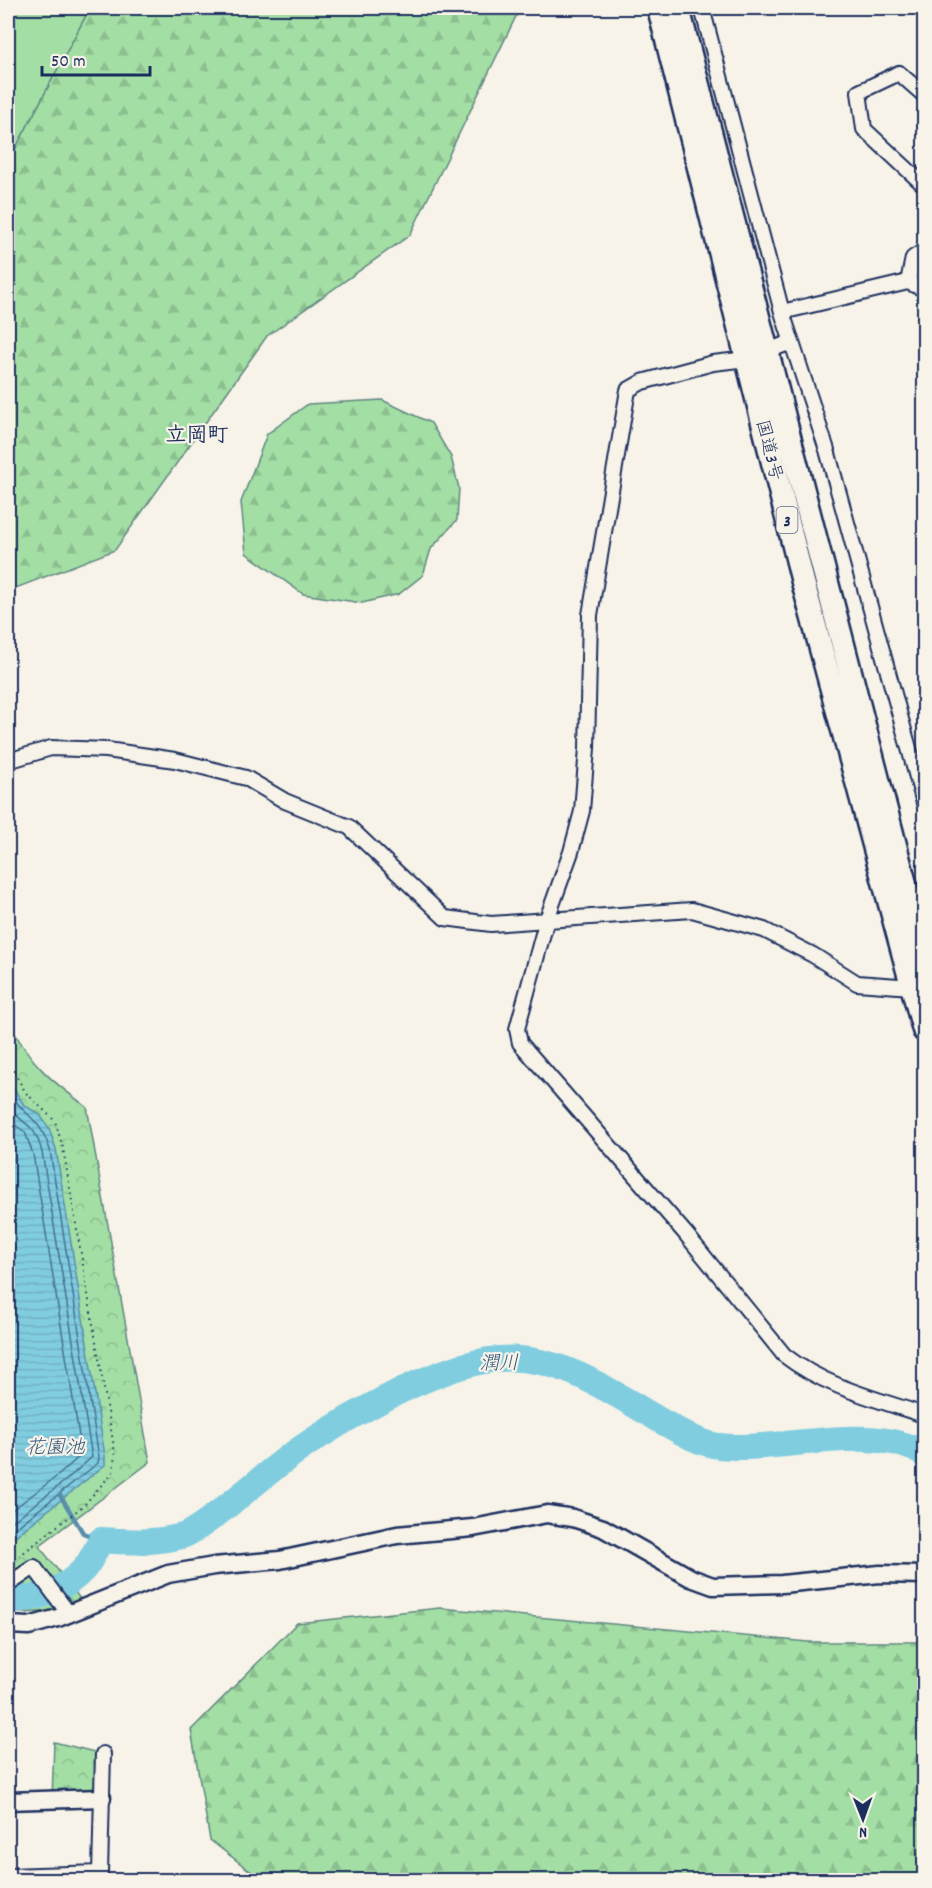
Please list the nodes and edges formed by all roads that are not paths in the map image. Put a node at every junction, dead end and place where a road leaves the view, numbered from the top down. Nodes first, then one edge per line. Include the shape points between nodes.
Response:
1 (658, 8) edge
2 (678, 8) edge
3 (702, 8) edge
4 (924, 95) edge
5 (924, 185) edge
6 (924, 250) edge
7 (908, 282) junction
8 (924, 289) edge
9 (782, 312) junction
10 (791, 342) junction
11 (757, 356) junction
12 (8, 761) edge
13 (924, 803) edge
14 (546, 919) junction
15 (924, 957) edge
16 (918, 984) edge
17 (924, 1030) edge
18 (924, 1415) edge
19 (924, 1575) edge
20 (12, 1582) dead end
21 (69, 1614) junction
22 (8, 1625) edge
23 (103, 1754) dead end
24 (102, 1798) junction
25 (8, 1801) edge
26 (8, 1876) edge

1 - 11 highway, 国道3号 / 3
2 - 11 highway, 国道3号 / 3
3 - 9 street
4 - 5 street via 898,73 859,92 864,129
6 - 7 street via 914,258
7 - 8 street
7 - 9 street
9 - 10 street
10 - 11 street
10 - 13 street via 827,450
11 - 14 street via 713,363 642,382 628,390 590,615 582,811
11 - 15 highway, 国道3号 / 3
11 - 16 highway, 国道3号 / 3 via 803,582
12 - 14 street via 51,748 107,750 219,770 246,778 285,801 349,827 445,918 491,924
14 - 16 street via 692,910 764,930 857,983
14 - 18 street via 517,1029 520,1043 685,1233 784,1356 824,1381
16 - 17 highway, 国道3号 / 3
19 - 21 street via 880,1574 712,1586 603,1528 547,1514 473,1528 397,1535 280,1560 168,1574
20 - 21 street via 34,1567
21 - 22 street via 29,1626
23 - 24 street
24 - 25 street
24 - 26 street via 100,1873

